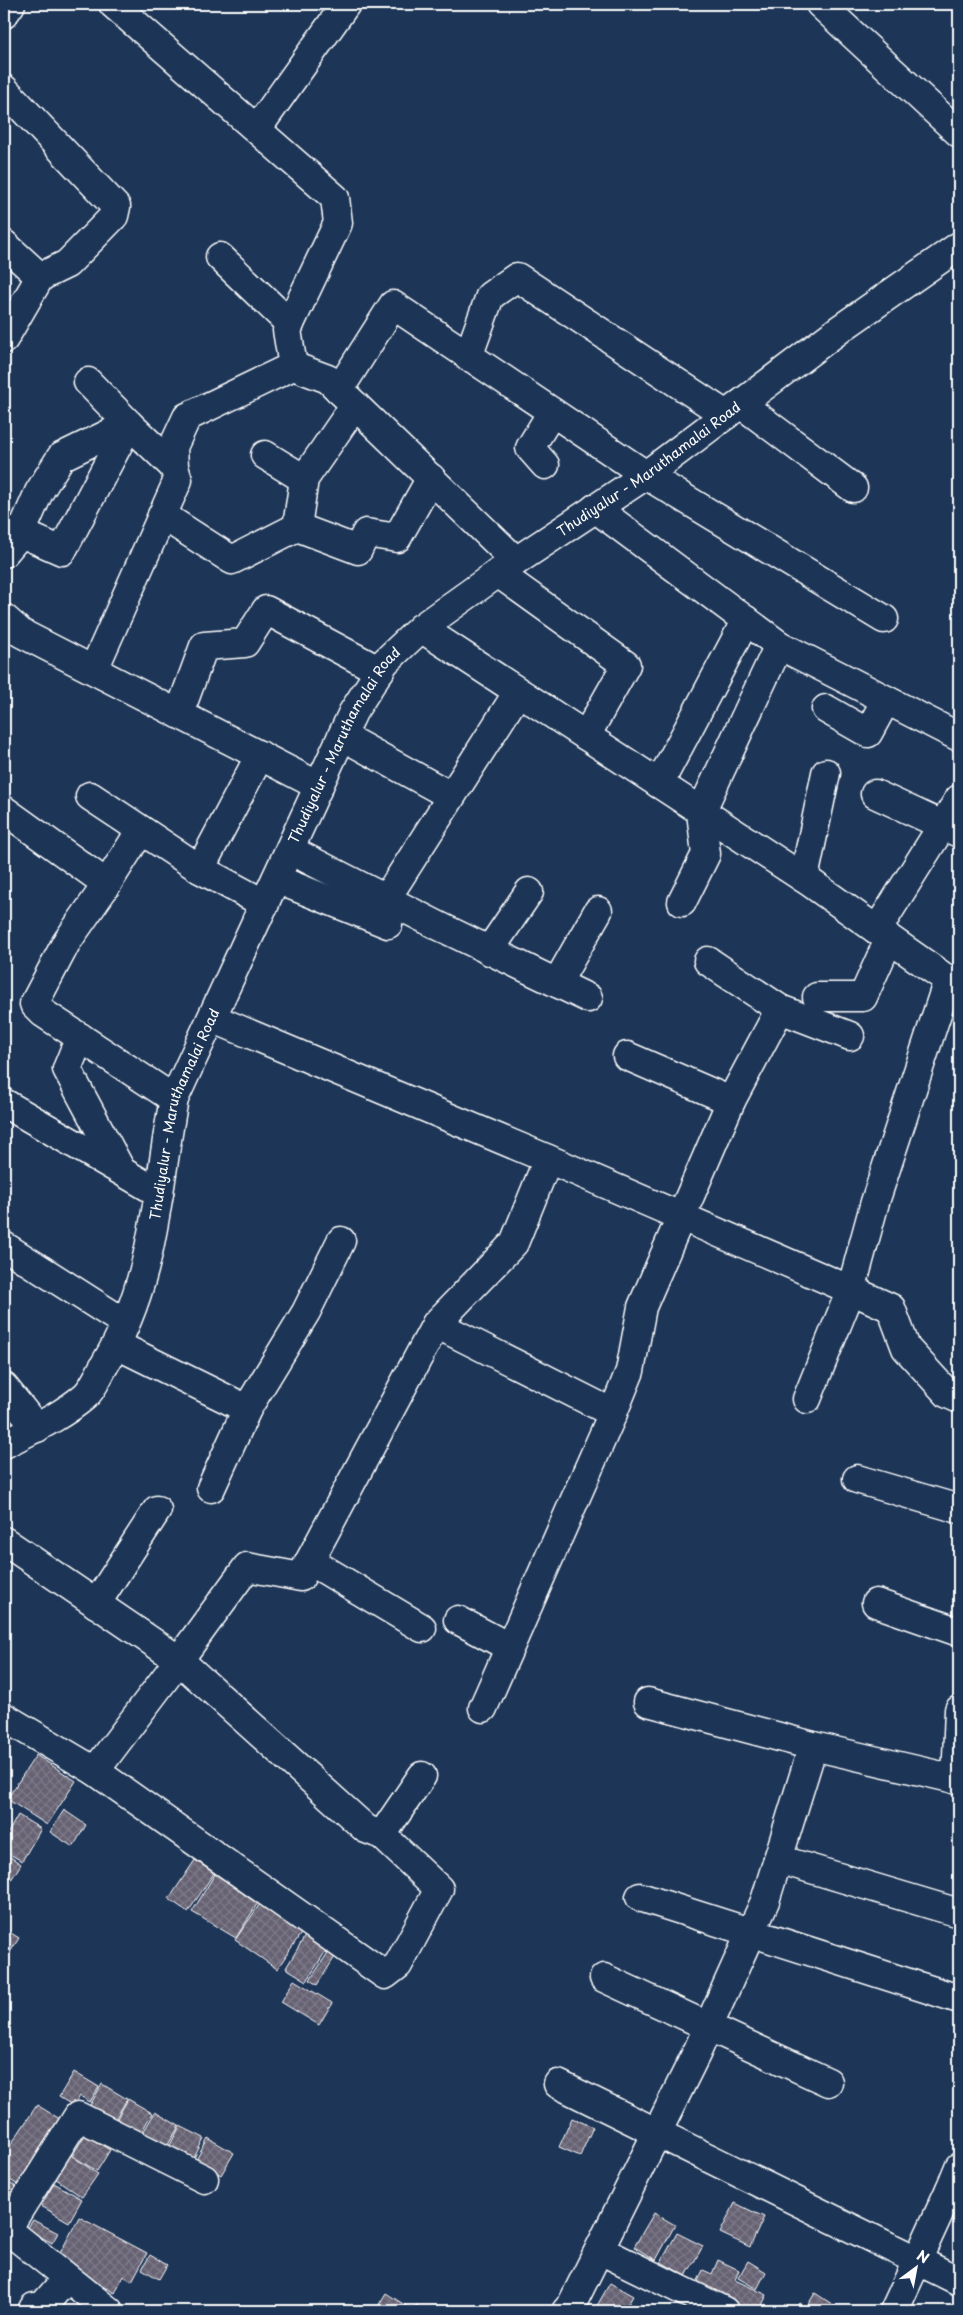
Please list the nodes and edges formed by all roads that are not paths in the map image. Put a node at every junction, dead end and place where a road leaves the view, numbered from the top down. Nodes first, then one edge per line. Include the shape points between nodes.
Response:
1 (11, 4) edge
2 (113, 4) edge
3 (346, 4) edge
4 (820, 4) edge
5 (4, 14) edge
6 (4, 90) edge
7 (257, 129) junction
8 (959, 133) edge
9 (4, 244) edge
10 (959, 246) edge
11 (220, 257) dead end
12 (40, 277) junction
13 (290, 324) junction
14 (4, 338) edge
15 (468, 357) junction
16 (293, 366) junction
17 (88, 382) dead end
18 (347, 397) junction
19 (733, 409) junction
20 (552, 412) junction
21 (129, 424) junction
22 (265, 454) dead end
23 (545, 465) dead end
24 (174, 467) junction
25 (646, 475) junction
26 (431, 478) junction
27 (304, 479) junction
28 (853, 488) dead end
29 (596, 508) junction
30 (162, 515) junction
31 (296, 527) junction
32 (10, 539) edge
33 (507, 567) junction
34 (4, 618) edge
35 (884, 619) dead end
36 (746, 620) junction
37 (421, 628) junction
38 (779, 645) junction
39 (94, 669) junction
40 (380, 670) junction
41 (518, 692) junction
42 (886, 700) junction
43 (826, 709) dead end
44 (179, 714) junction
45 (342, 736) junction
46 (586, 736) junction
47 (959, 737) edge
48 (260, 755) junction
49 (826, 772) dead end
50 (659, 784) junction
51 (319, 786) junction
52 (875, 794) dead end
53 (90, 796) dead end
54 (451, 796) junction
55 (959, 798) edge
56 (4, 810) edge
57 (702, 812) junction
58 (951, 829) edge
59 (141, 830) junction
60 (290, 850) junction
61 (200, 869) junction
62 (804, 878) junction
63 (276, 879) junction
64 (107, 884) junction
65 (529, 892) dead end
66 (682, 902) dead end
67 (265, 904) junction
68 (598, 910) dead end
69 (387, 912) junction
70 (883, 935) junction
71 (489, 950) junction
72 (708, 961) dead end
73 (954, 982) edge
74 (557, 983) junction
75 (817, 997) dead end
76 (588, 998) dead end
77 (780, 1009) junction
78 (212, 1018) junction
79 (850, 1036) dead end
80 (80, 1037) junction
81 (627, 1056) dead end
82 (174, 1099) junction
83 (731, 1101) junction
84 (4, 1103) edge
85 (548, 1159) junction
86 (121, 1170) junction
87 (159, 1193) junction
88 (681, 1217) junction
89 (341, 1240) dead end
90 (4, 1246) edge
91 (851, 1290) junction
92 (436, 1324) junction
93 (121, 1334) junction
94 (4, 1387) edge
95 (807, 1398) dead end
96 (959, 1399) edge
97 (247, 1409) junction
98 (613, 1413) junction
99 (37, 1428) junction
100 (4, 1444) edge
101 (857, 1479) dead end
102 (211, 1488) dead end
103 (959, 1509) edge
104 (157, 1510) dead end
105 (4, 1541) edge
106 (310, 1561) junction
107 (876, 1603) dead end
108 (96, 1604) junction
109 (458, 1620) dead end
110 (422, 1628) dead end
111 (959, 1632) edge
112 (509, 1647) junction
113 (179, 1660) junction
114 (648, 1702) dead end
115 (483, 1708) dead end
116 (959, 1710) edge
117 (4, 1717) edge
118 (813, 1746) junction
119 (95, 1771) junction
120 (422, 1776) dead end
121 (957, 1780) edge
122 (382, 1835) junction
123 (778, 1858) junction
124 (640, 1897) dead end
125 (959, 1913) edge
126 (751, 1933) junction
127 (604, 1978) dead end
128 (959, 1999) edge
129 (709, 2026) junction
130 (828, 2082) dead end
131 (558, 2084) dead end
132 (657, 2133) junction
133 (204, 2179) dead end
134 (956, 2183) edge
135 (5, 2228) edge
136 (600, 2250) junction
137 (916, 2260) junction
138 (67, 2278) junction
139 (959, 2281) edge
140 (32, 2311) edge
141 (109, 2311) edge
142 (566, 2311) edge
143 (724, 2311) edge
144 (894, 2311) edge

1 - 5 street
2 - 7 street
3 - 7 street
4 - 8 street
6 - 12 street via 116,207 114,216 67,264
7 - 13 street via 335,198 338,223
9 - 12 street
10 - 19 street, Thudiyalur - Maruthamalai Road
11 - 13 street
12 - 14 street
13 - 16 street via 287,330
15 - 18 street via 393,305
15 - 19 street via 490,296 516,277
15 - 20 street
16 - 18 street via 328,379
16 - 24 street via 187,417 173,447
17 - 21 street
18 - 26 street
18 - 27 street
19 - 25 street, Thudiyalur - Maruthamalai Road
19 - 28 street
20 - 23 street via 530,448
20 - 25 street
21 - 24 street
21 - 32 street via 61,457
21 - 32 street via 62,551
22 - 27 street
24 - 30 street via 178,480
25 - 29 street, Thudiyalur - Maruthamalai Road
25 - 35 street
26 - 31 street via 397,538 366,533 358,550
26 - 33 street
27 - 31 street
29 - 33 street, Thudiyalur - Maruthamalai Road
29 - 36 street
30 - 31 street via 232,560
30 - 39 street
33 - 37 street, Thudiyalur - Maruthamalai Road
33 - 46 street via 626,665
34 - 39 street via 21,633
36 - 38 street
36 - 50 street
37 - 40 street, Thudiyalur - Maruthamalai Road
37 - 41 street
38 - 42 street
38 - 57 street
39 - 44 street
40 - 44 street via 266,610 245,644 204,646
40 - 45 street, Thudiyalur - Maruthamalai Road
41 - 46 street
41 - 54 street
42 - 43 street via 868,733
42 - 47 street
44 - 48 street
45 - 51 street, Thudiyalur - Maruthamalai Road
45 - 54 street
46 - 50 street
48 - 51 street
48 - 61 street
49 - 62 street
50 - 57 street
51 - 60 street, Thudiyalur - Maruthamalai Road
52 - 58 street
53 - 59 street
54 - 69 street
55 - 58 street
56 - 64 street
57 - 62 street
57 - 66 street via 706,854
58 - 70 street
59 - 61 street
59 - 64 street
60 - 63 street, Thudiyalur - Maruthamalai Road
60 - 69 street
61 - 67 street
62 - 70 street
63 - 67 street, Thudiyalur - Maruthamalai Road
63 - 69 street
64 - 80 street via 66,943 34,1004
65 - 71 street
67 - 78 street, Thudiyalur - Maruthamalai Road
68 - 74 street
69 - 71 street
70 - 73 street
70 - 75 street via 863,997
71 - 74 street
72 - 77 street
73 - 91 street via 875,1202
74 - 76 street
77 - 79 street
77 - 83 street
78 - 82 street, Thudiyalur - Maruthamalai Road
78 - 85 street
80 - 82 street
80 - 86 street via 67,1069
81 - 83 street
82 - 87 street, Thudiyalur - Maruthamalai Road
83 - 88 street
84 - 86 street
85 - 88 street
85 - 92 street via 514,1243
86 - 87 street
87 - 93 street, Thudiyalur - Maruthamalai Road via 143,1279
88 - 91 street
88 - 98 street via 642,1306 630,1371
89 - 97 street via 306,1312
90 - 93 street
91 - 95 street
91 - 96 street via 891,1308 906,1348 948,1394
92 - 98 street
92 - 106 street
93 - 97 street
93 - 99 street, Thudiyalur - Maruthamalai Road via 86,1395
94 - 99 street
97 - 102 street
98 - 112 street
99 - 100 street, Thudiyalur - Maruthamalai Road
101 - 103 street
104 - 108 street
105 - 108 street
106 - 110 street
106 - 113 street via 301,1577 247,1567
107 - 111 street
108 - 113 street
109 - 112 street
112 - 115 street
113 - 119 street
113 - 122 street via 366,1829
114 - 118 street
116 - 121 street
117 - 119 street
118 - 121 street
118 - 123 street
119 - 122 street via 384,1975 398,1966 438,1889
120 - 122 street
123 - 125 street
123 - 126 street via 765,1902
124 - 126 street
126 - 128 street
126 - 129 street
127 - 129 street
129 - 130 street
129 - 132 street
131 - 132 street
132 - 136 street
132 - 137 street
133 - 135 street via 78,2116
134 - 137 street
135 - 138 street
136 - 142 street
136 - 143 street
137 - 139 street
137 - 144 street
138 - 140 street via 42,2308
138 - 141 street

